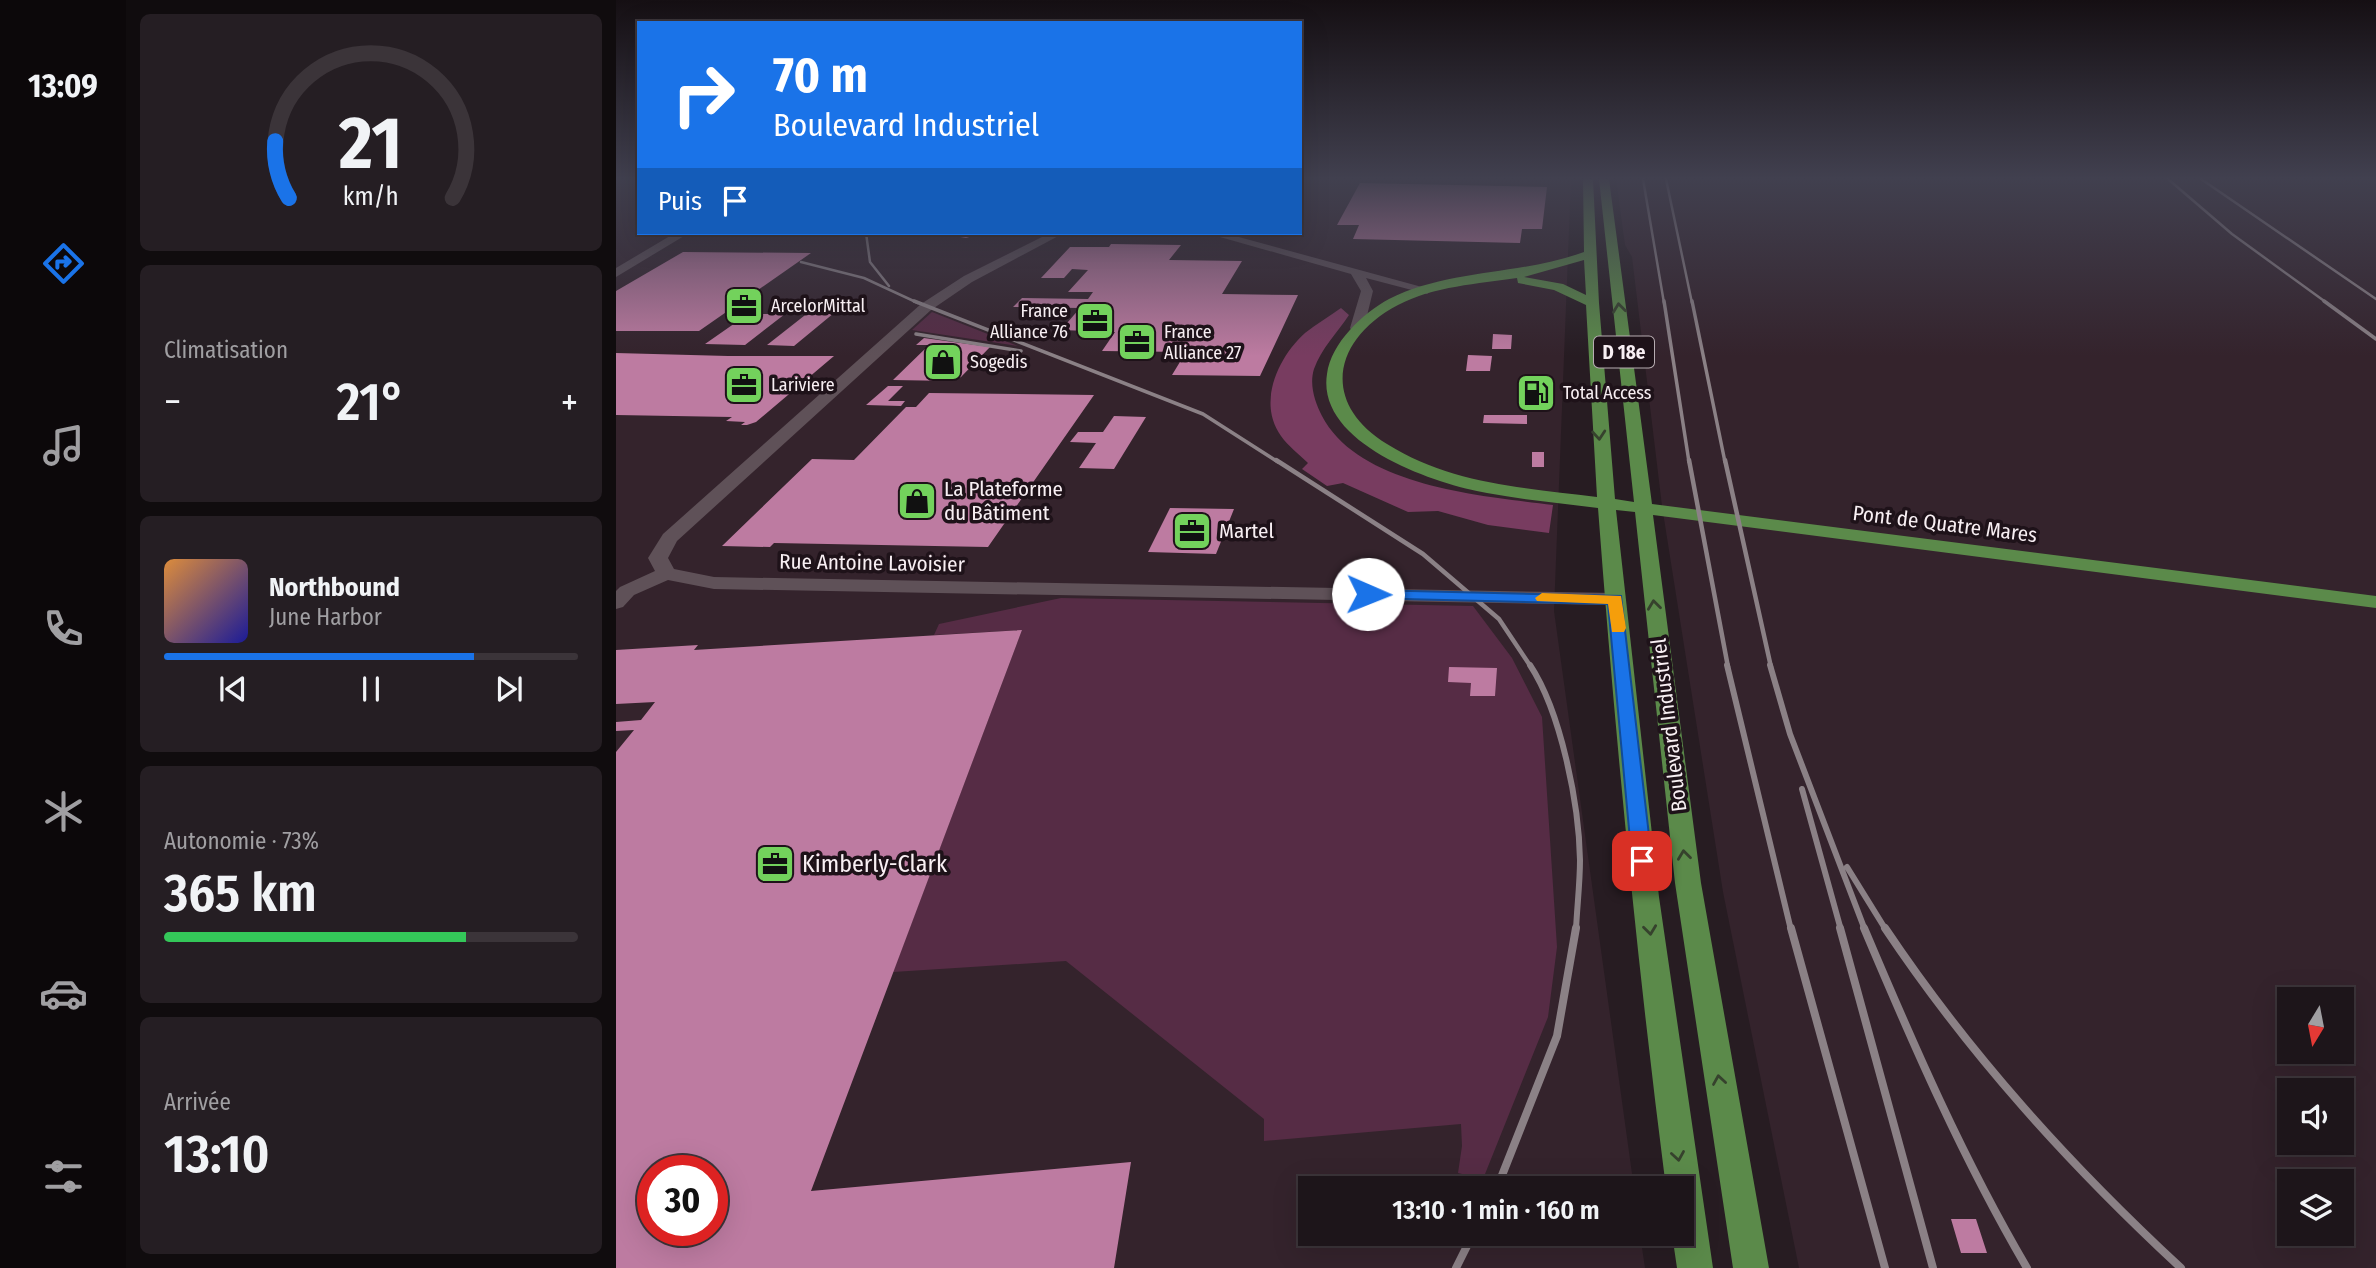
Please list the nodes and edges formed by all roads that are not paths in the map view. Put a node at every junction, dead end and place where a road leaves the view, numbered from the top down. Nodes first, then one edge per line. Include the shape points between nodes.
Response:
1 (674, 238) edge
2 (1048, 238) edge
3 (1232, 238) edge
4 (1589, 238) edge
5 (1610, 238) edge
6 (1589, 254) junction
7 (1557, 268) junction
8 (1356, 271) junction
9 (616, 273) edge
10 (1614, 274) junction
11 (1581, 275) junction
12 (1485, 277) junction
13 (1504, 278) junction
14 (1426, 290) junction
15 (1592, 303) junction
16 (1357, 328) junction
17 (666, 573) junction
18 (1615, 599) junction
19 (2376, 602) edge
20 (616, 603) edge
21 (1695, 1268) edge
22 (1751, 1268) edge

1 - 9 street
2 - 17 street via 968,279 915,316 670,538 658,558
3 - 8 street
4 - 6 main road, Boulevard Industriel / D 18e
5 - 10 main road, Boulevard Industriel / D 18e
6 - 7 main road
6 - 11 main road, Boulevard Industriel / D 18e
7 - 11 main road
7 - 12 main road
8 - 14 street
8 - 16 street via 1367,291
10 - 11 main road
22 -> 10 main road, Boulevard Industriel / D 18e via 1688,883
11 - 13 main road
11 - 15 main road, Boulevard Industriel / D 18e
12 - 13 main road
12 - 14 main road
13 - 15 main road via 1558,287
14 - 16 main road via 1387,306
15 -> 18 main road, Boulevard Industriel / D 18e via 1598,427
16 - 19 main road, Pont de Quatre Mares via 1336,360 1333,377 1334,393 1351,422 1410,463 1459,481 1508,491
17 - 18 street, Rue Antoine Lavoisier via 714,583
17 - 20 street via 627,591
18 -> 21 main road, Boulevard Industriel / D 18e via 1676,1147

